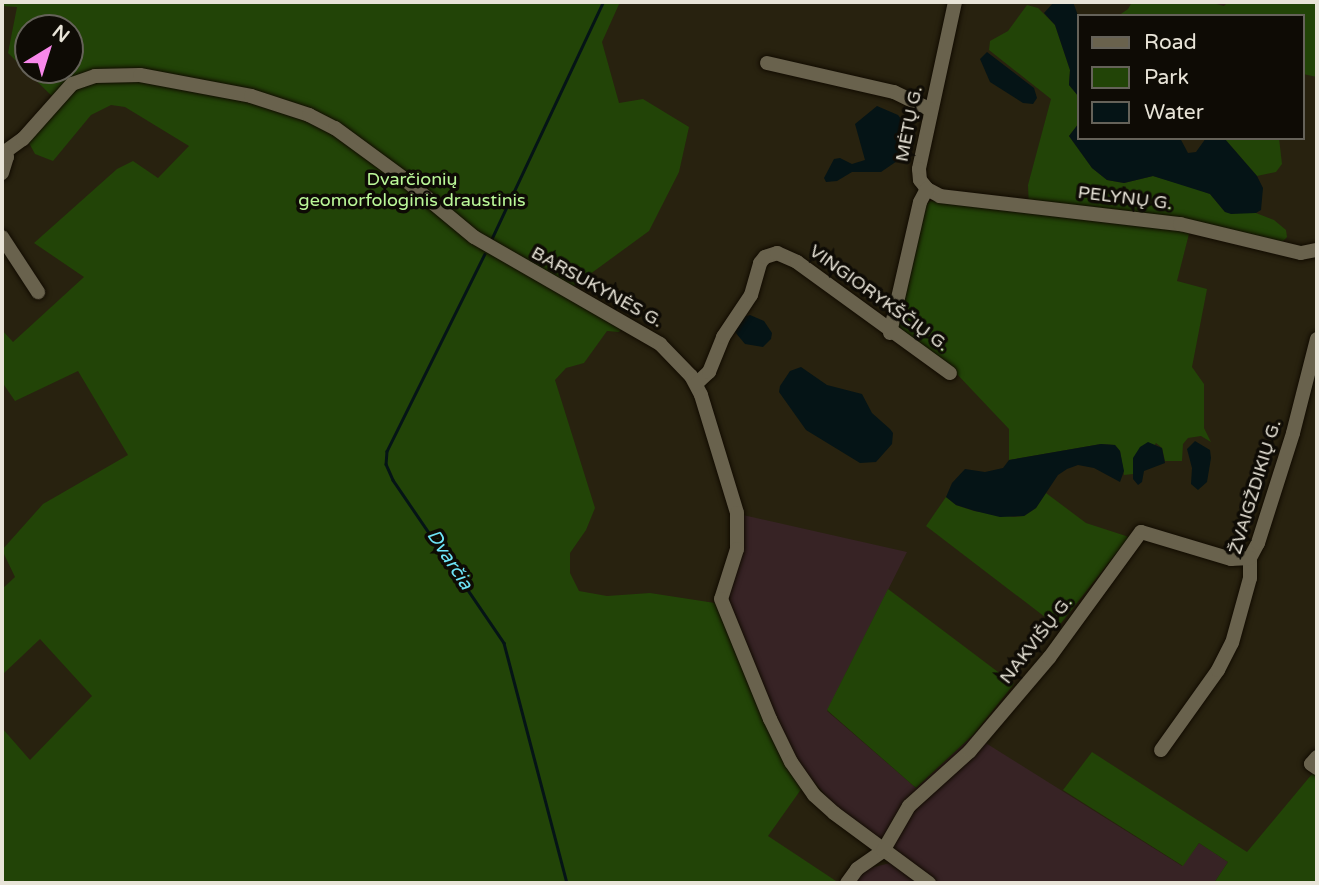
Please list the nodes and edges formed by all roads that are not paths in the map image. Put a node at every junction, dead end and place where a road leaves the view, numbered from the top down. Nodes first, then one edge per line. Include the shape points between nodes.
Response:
1 (955, 2) edge
2 (767, 62) dead end
3 (931, 110) junction
4 (3, 154) edge
5 (2, 173) edge
6 (927, 189) junction
7 (2, 237) edge
8 (1317, 250) edge
9 (38, 292) dead end
10 (890, 333) junction
11 (1317, 339) edge
12 (950, 373) dead end
13 (696, 384) junction
14 (1250, 558) junction
15 (1161, 750) dead end
16 (883, 851) junction
17 (847, 883) edge
18 (929, 883) edge

1 - 3 street, MĖTŲ G.
2 - 3 street via 894,92
3 - 6 street, MĖTŲ G. via 919,169
4 - 5 street
4 - 13 street, BARSUKYNĖS G. via 23,139 72,84 95,76 139,75 251,96 309,115 335,128 403,178 474,237 660,344
6 - 8 street, PELYNŲ G. via 940,196 1180,224 1301,253
6 - 10 street, MĖTŲ G. via 920,202
7 - 9 street
10 - 12 street, VINGIORYKŠČIŲ G.
10 - 13 street, VINGIORYKŠČIŲ G. via 797,262 783,254 770,254 760,263 751,295 723,337 709,372
11 - 14 street, ŽVAIGŽDIKIŲ G. via 1293,433
13 - 16 street, BARSUKYNĖS G. via 737,513 737,549 721,599 728,619 770,719 802,780 834,813
14 - 15 street, ŽVAIGŽDIKIŲ G. via 1250,578 1226,657
14 - 16 street, NAKVIŠŲ G. via 1231,559 1141,533 1049,658 970,751 909,806
16 - 17 street via 857,869
16 - 18 street, BARSUKYNĖS G.

